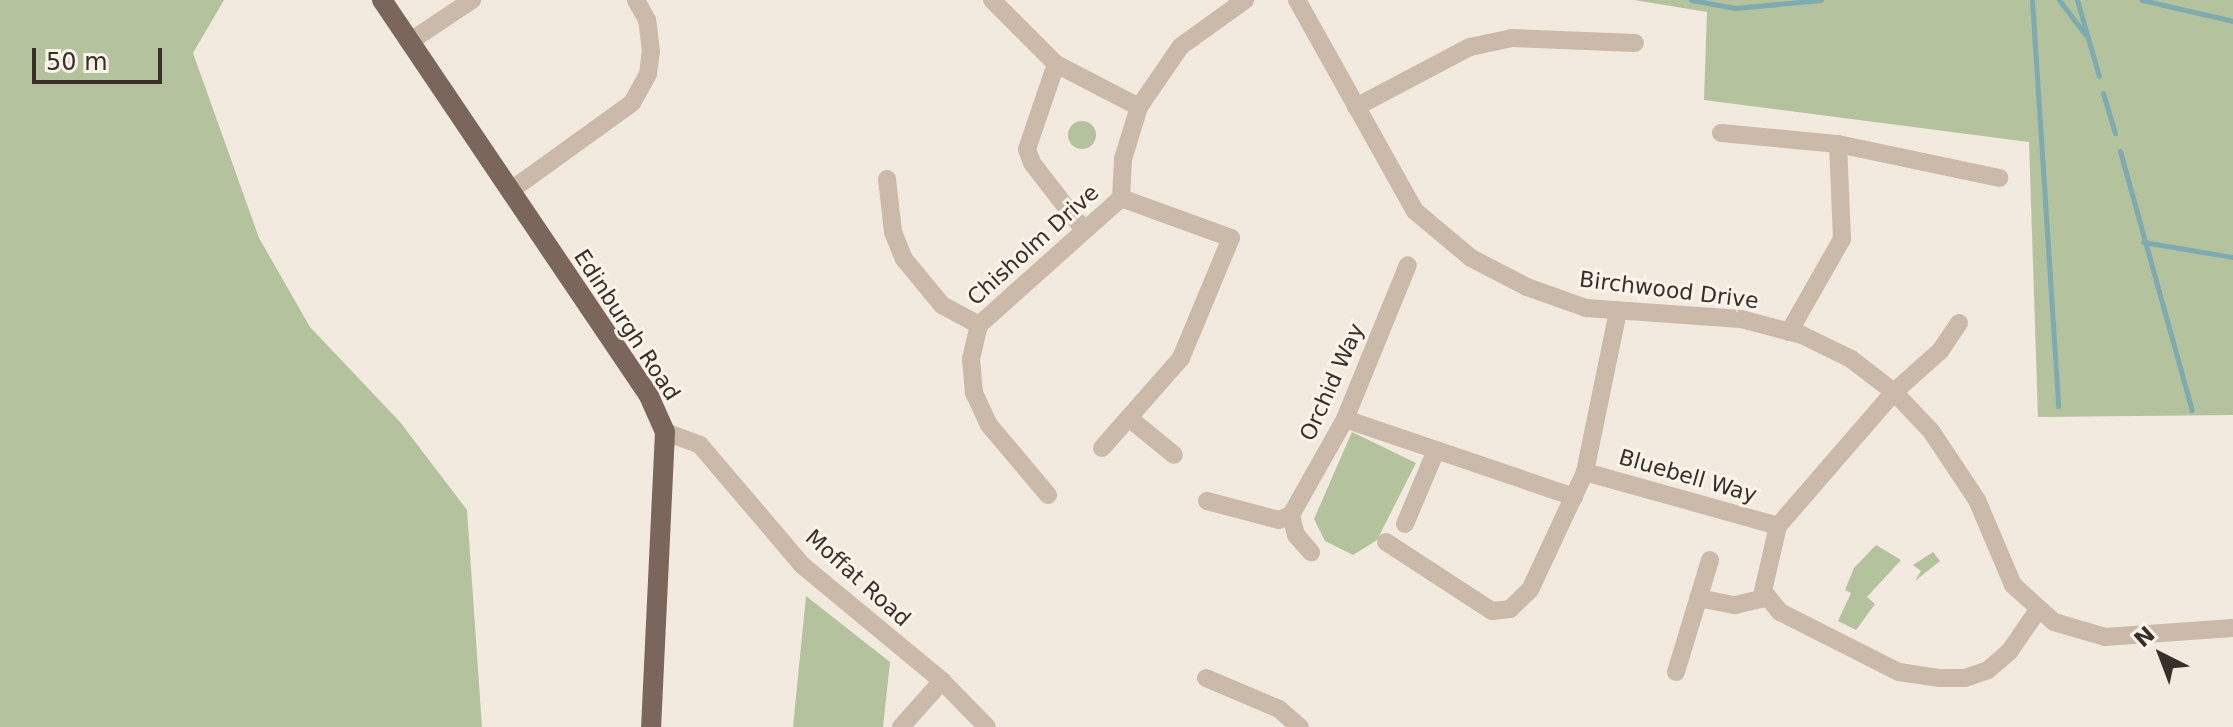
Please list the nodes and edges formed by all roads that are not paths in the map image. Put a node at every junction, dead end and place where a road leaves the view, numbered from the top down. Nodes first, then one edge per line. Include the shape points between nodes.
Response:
1 (382, 0) edge
2 (472, 0) edge
3 (636, 0) edge
4 (992, 0) edge
5 (1245, 0) edge
6 (1297, 0) edge
7 (409, 42) junction
8 (1635, 43) dead end
9 (1056, 64) junction
10 (1139, 107) junction
11 (1356, 107) junction
12 (1721, 133) dead end
13 (1838, 144) junction
14 (1999, 178) dead end
15 (887, 179) dead end
16 (510, 191) junction
17 (1121, 198) junction
18 (1084, 230) junction
19 (1408, 265) dead end
20 (1618, 311) junction
21 (1959, 323) dead end
22 (979, 325) junction
23 (1789, 332) junction
24 (1894, 392) junction
25 (1129, 418) junction
26 (1345, 419) junction
27 (665, 432) junction
28 (1102, 448) dead end
29 (1435, 453) junction
30 (1174, 455) dead end
31 (1585, 472) junction
32 (1048, 495) dead end
33 (1574, 497) junction
34 (1207, 501) dead end
35 (1291, 515) junction
36 (1405, 524) dead end
37 (1778, 526) junction
38 (1386, 542) dead end
39 (1311, 552) dead end
40 (1710, 560) dead end
41 (1698, 598) junction
42 (1765, 598) junction
43 (2038, 610) junction
44 (2233, 628) edge
45 (1676, 672) dead end
46 (1206, 678) dead end
47 (942, 681) junction
48 (651, 727) edge
49 (901, 727) edge
50 (987, 727) edge
51 (1300, 727) edge

1 - 7 main road, Edinburgh Road
2 - 7 street
3 - 16 street via 647,20 651,51 648,74 632,103
4 - 9 street
5 - 10 street via 1181,46
6 - 11 street, Birchwood Drive
7 - 16 main road, Edinburgh Road
8 - 11 street via 1512,38 1470,47
9 - 10 street
9 - 18 street via 1027,149
10 - 17 street via 1123,159
11 - 20 street, Birchwood Drive via 1401,189 1434,231 1527,287 1586,308
12 - 13 street
13 - 14 street
13 - 23 street via 1842,239
15 - 22 street via 893,232 904,259 942,305
16 - 27 main road, Edinburgh Road via 649,396
17 - 18 street, Chisholm Drive
17 - 25 street via 1231,238 1181,358
18 - 22 street, Chisholm Drive
19 - 26 street, Orchid Way
20 - 23 street, Birchwood Drive via 1741,319
20 - 31 street
21 - 24 street via 1940,351
22 - 32 street, Chisholm Drive via 971,359 974,393 989,425
23 - 24 street, Birchwood Drive via 1851,359
24 - 37 street
24 - 43 street, Birchwood Drive via 1960,471 2013,585
25 - 28 street
25 - 30 street
26 - 29 street
26 - 35 street, Orchid Way
27 - 47 street, Moffat Road via 700,445 802,565
27 - 48 main road, Edinburgh Road
29 - 33 street
29 - 36 street
31 - 33 street
31 - 37 street, Bluebell Way
33 - 38 street via 1530,590 1510,609 1492,611
34 - 35 street via 1279,520
35 - 39 street via 1296,535
37 - 42 street via 1762,580
40 - 41 street
41 - 42 street via 1735,605
41 - 45 street
42 - 43 street via 1780,612 1899,672 1939,678 1965,678 1988,670 2009,652
43 - 44 street, Birchwood Drive via 2076,632 2105,637
46 - 51 street via 1279,709
47 - 49 street
47 - 50 street, Moffat Road

